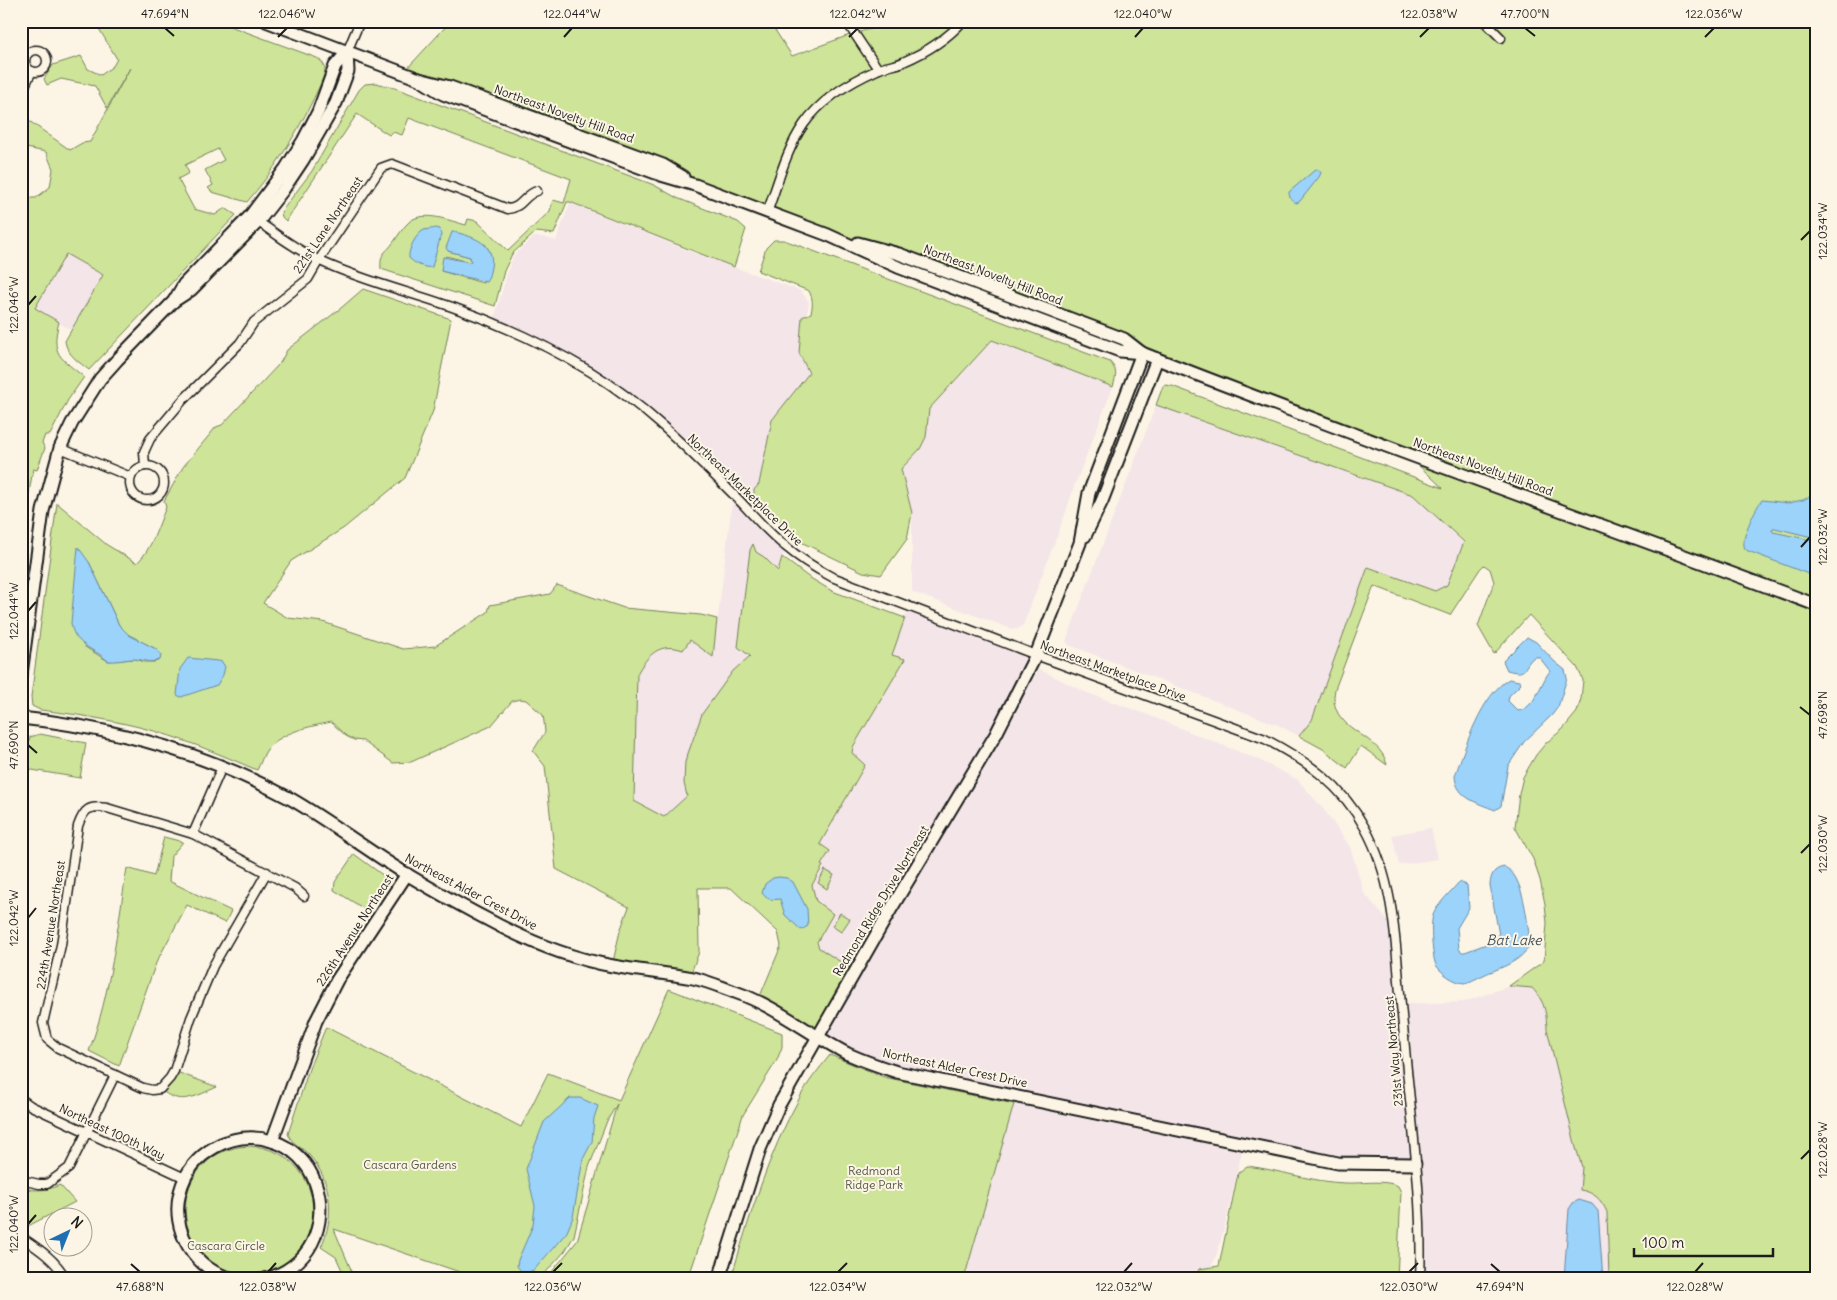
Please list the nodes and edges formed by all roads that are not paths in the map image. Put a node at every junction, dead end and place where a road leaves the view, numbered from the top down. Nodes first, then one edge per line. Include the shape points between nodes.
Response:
1 (266, 21) edge
2 (360, 21) edge
3 (846, 21) edge
4 (963, 21) edge
5 (1484, 21) edge
6 (1501, 38) dead end
7 (347, 52) junction
8 (878, 69) junction
9 (32, 71) dead end
10 (21, 94) edge
11 (537, 191) dead end
12 (767, 213) junction
13 (254, 219) junction
14 (319, 260) junction
15 (1142, 353) junction
16 (1157, 359) junction
17 (60, 448) junction
18 (145, 466) junction
19 (131, 476) junction
20 (1080, 543) junction
21 (1816, 604) edge
22 (1036, 655) junction
23 (21, 674) edge
24 (21, 718) edge
25 (222, 767) junction
26 (1365, 827) joint
27 (193, 834) junction
28 (267, 872) junction
29 (407, 874) junction
30 (304, 896) dead end
31 (819, 1037) junction
32 (115, 1075) junction
33 (21, 1101) edge
34 (88, 1133) junction
35 (272, 1141) junction
36 (1415, 1164) junction
37 (185, 1178) junction
38 (21, 1180) edge
39 (21, 1237) edge
40 (227, 1278) edge
41 (66, 1279) edge
42 (265, 1279) edge
43 (719, 1279) edge
44 (1420, 1279) edge

1 - 7 street, Northeast Novelty Hill Road
2 - 7 street
3 - 8 street
4 - 8 street via 922,53
5 - 6 street
7 - 12 street, Northeast Novelty Hill Road via 418,79 443,94
7 - 13 street via 348,71 336,103 283,190
8 - 12 street via 832,95 804,124 792,146
9 - 10 street
11 - 14 street, 221st Lane Northeast via 530,193 519,206 508,209 392,164 385,166 374,177
12 - 15 street, Northeast Novelty Hill Road via 1111,348
13 - 14 street, Northeast Marketplace Drive
13 - 17 street via 191,290 174,301 100,379 78,411
14 - 18 street, 221st Lane Northeast via 308,279 254,322 240,343 150,438 144,452
14 - 22 street, Northeast Marketplace Drive via 350,274 499,324 553,350 600,378 662,426 785,546 812,566 850,584
15 - 16 street, Northeast Novelty Hill Road
15 - 20 street, Redmond Ridge Drive Northeast via 1088,493
16 - 20 street, Redmond Ridge Drive Northeast via 1102,501
16 - 21 street, Northeast Novelty Hill Road
17 - 19 street
17 - 23 street via 43,511
18 - 19 street
18 - 19 street via 156,469 163,478 163,490 156,498 145,501 135,496 130,487
20 - 22 street, Redmond Ridge Drive Northeast
22 - 26 street, Northeast Marketplace Drive via 1266,739 1298,756 1325,777 1343,795
22 - 31 street, Redmond Ridge Drive Northeast via 996,734 890,909
24 - 25 street, Northeast Alder Crest Drive via 149,741
25 - 27 street
25 - 29 street, Northeast Alder Crest Drive via 292,800
26 - 36 street, 231st Way Northeast via 1382,864 1392,913
27 - 28 street
27 - 32 street, 224th Avenue Northeast via 107,808 92,807 82,814 76,833 61,945 43,1024 47,1039 58,1048
28 - 30 street
28 - 32 street via 213,966 174,1071 166,1084 152,1090
29 - 31 street, Northeast Alder Crest Drive via 501,927 563,953 612,966 696,978 758,1000
29 - 35 street, 226th Avenue Northeast via 337,980 316,1021
31 - 36 street, Northeast Alder Crest Drive via 875,1065 898,1072 1338,1163
31 - 43 street, Redmond Ridge Drive Northeast via 779,1105 760,1149
32 - 34 street
33 - 34 street, Northeast 100th Way
34 - 37 street, Northeast 100th Way
34 - 38 street via 70,1168 46,1184
35 - 37 street via 256,1138 227,1141 202,1155
35 - 42 street via 296,1154 306,1165 321,1205 317,1234 303,1257 281,1273
36 - 44 street, 231st Way Northeast via 1421,1242
37 - 40 street via 178,1205 181,1232 204,1265
39 - 41 street via 44,1252

